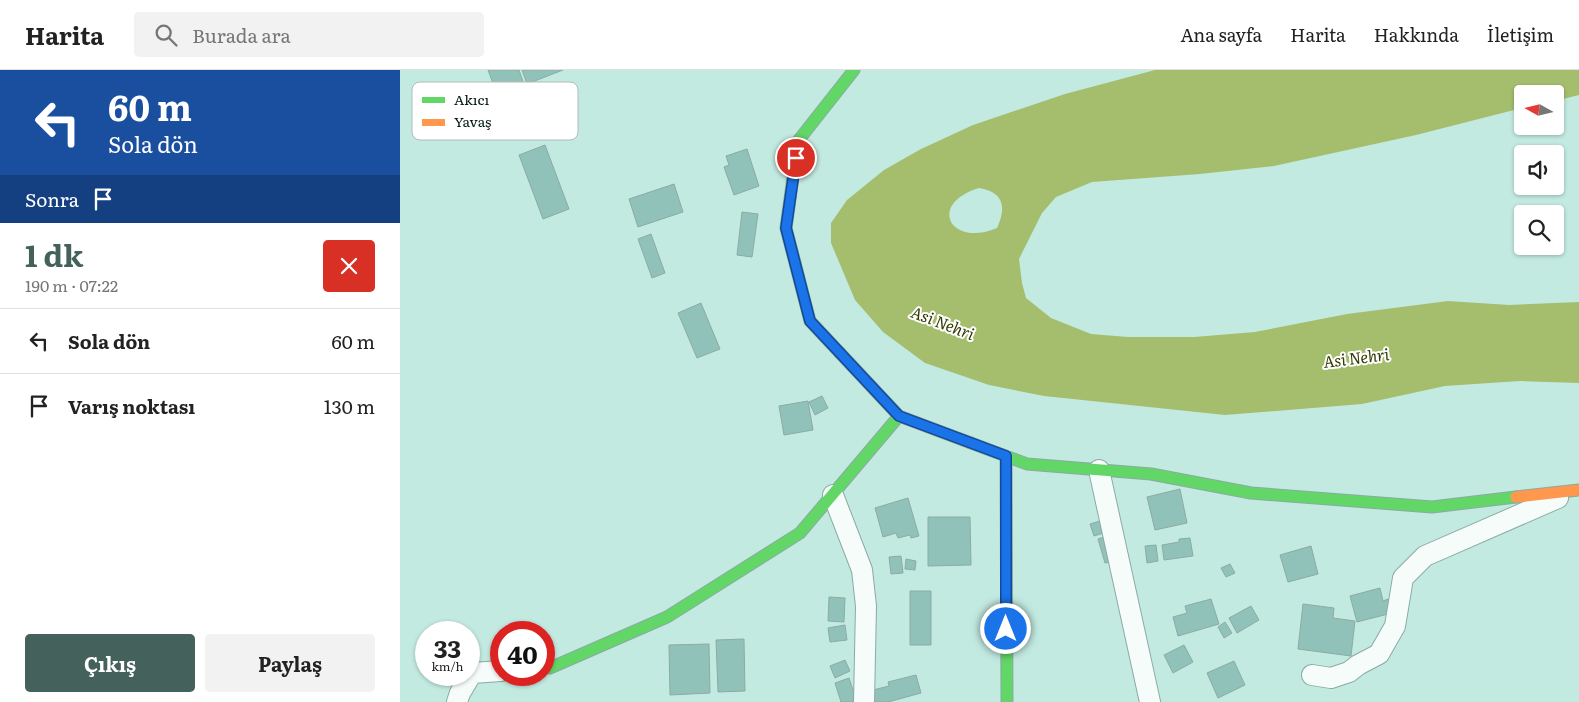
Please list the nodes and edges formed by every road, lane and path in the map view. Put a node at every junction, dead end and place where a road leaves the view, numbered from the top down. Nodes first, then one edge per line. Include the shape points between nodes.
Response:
1 (854, 70) edge
2 (899, 416) junction
3 (1006, 456) junction
4 (1099, 470) junction
5 (1578, 490) edge
6 (833, 495) junction
7 (555, 666) edge
8 (490, 672) edge
9 (1312, 675) dead end
10 (458, 702) edge
11 (864, 702) edge
12 (1007, 702) edge
13 (1150, 702) edge

1 - 2 street via 798,141 786,228 810,321
2 - 3 street
2 - 6 street
3 - 4 street via 1027,464
3 - 12 street
4 - 5 street via 1151,474 1252,493 1432,507
4 - 13 street
5 - 9 street via 1424,556 1403,578 1395,626 1379,654 1331,678
6 - 7 street via 800,533 667,617
6 - 11 street via 862,570 866,606
8 - 10 street via 472,673

